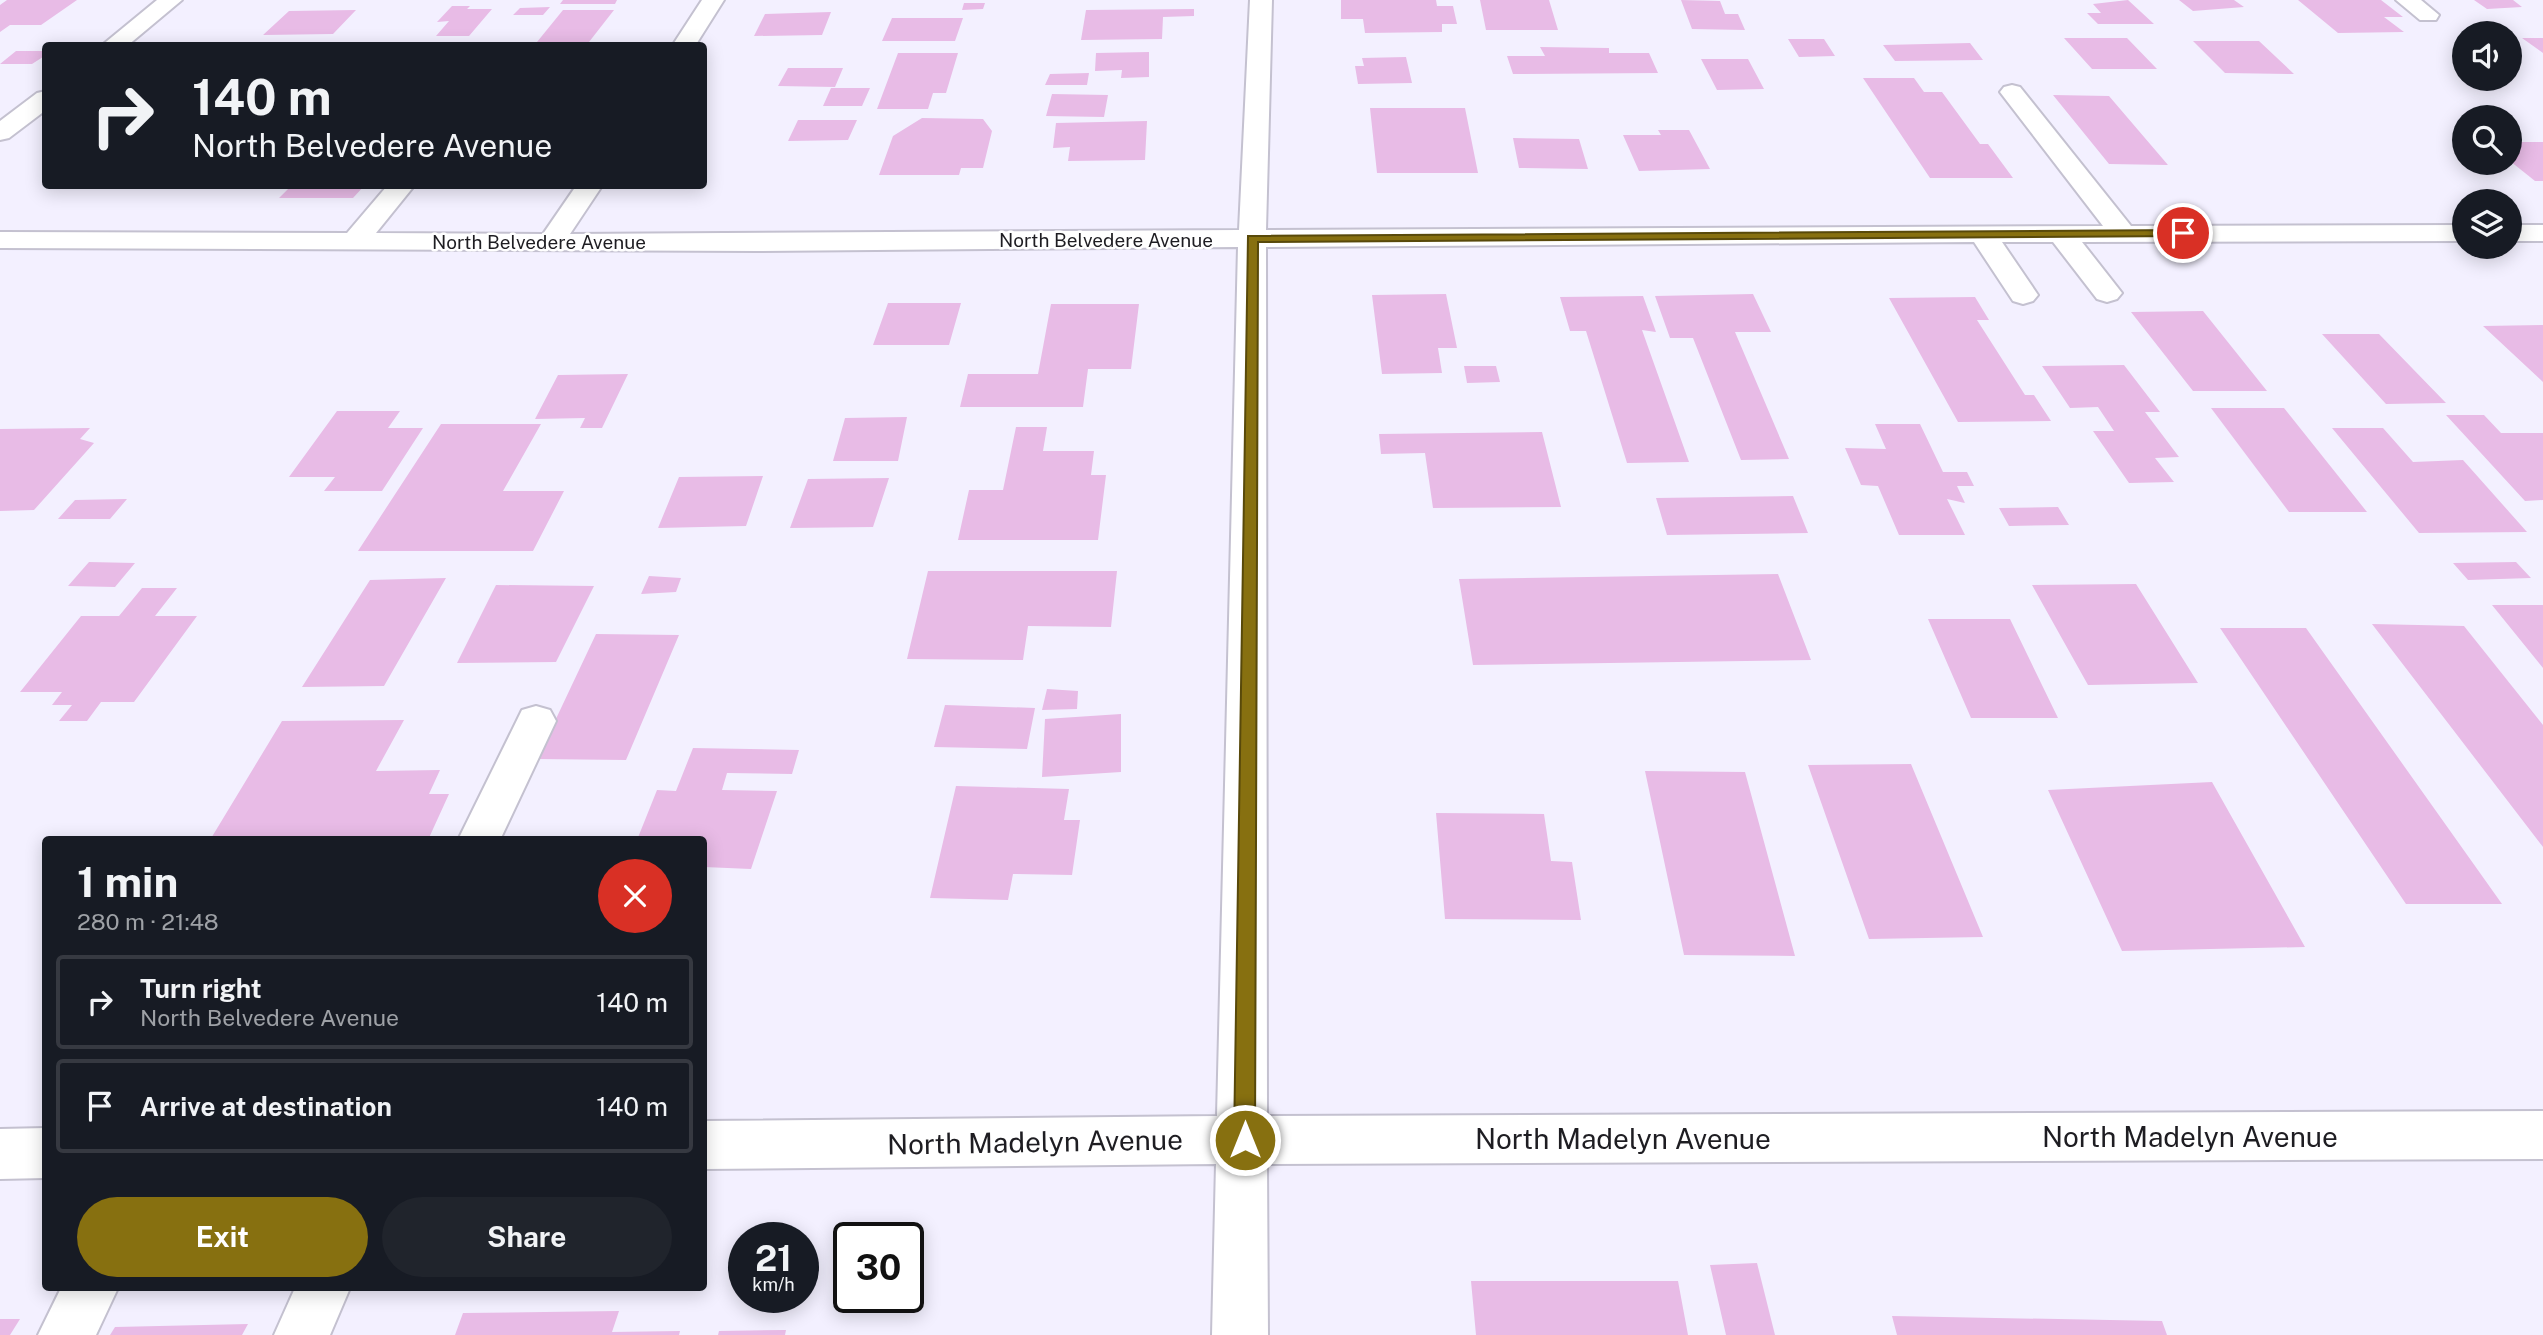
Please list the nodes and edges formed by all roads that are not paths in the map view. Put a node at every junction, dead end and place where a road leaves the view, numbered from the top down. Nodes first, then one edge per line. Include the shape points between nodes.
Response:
1 (171, 0) edge
2 (713, 0) edge
3 (1261, 0) edge
4 (2407, 0) edge
5 (2428, 15) dead end
6 (117, 42) edge
7 (686, 42) edge
8 (2012, 92) dead end
9 (42, 101) edge
10 (0, 133) edge
11 (398, 189) edge
12 (587, 189) edge
13 (1982, 233) junction
14 (2060, 233) junction
15 (2123, 233) junction
16 (2452, 233) edge
17 (2522, 233) edge
18 (2543, 233) edge
19 (1252, 239) junction
20 (0, 240) edge
21 (354, 242) junction
22 (551, 242) junction
23 (2107, 293) dead end
24 (2023, 295) dead end
25 (536, 721) dead end
26 (481, 836) edge
27 (2543, 1135) edge
28 (1245, 1140) junction
29 (707, 1145) edge
30 (42, 1153) edge
31 (0, 1154) edge
32 (89, 1291) edge
33 (322, 1291) edge
34 (66, 1335) edge
35 (302, 1335) edge
36 (1240, 1335) edge

1 - 6 street
2 - 7 street
3 - 19 street
4 - 5 street
8 - 15 street
9 - 10 street
11 - 21 street
12 - 22 street
13 - 14 street, North Belvedere Avenue
13 - 19 street, North Belvedere Avenue
13 - 24 street
14 - 15 street, North Belvedere Avenue
14 - 23 street
15 - 16 street, North Belvedere Avenue
17 - 18 street
19 - 22 street, North Belvedere Avenue
19 - 28 street
20 - 21 street, North Belvedere Avenue
21 - 22 street, North Belvedere Avenue
25 - 26 street
27 - 28 street, North Madelyn Avenue
28 - 29 street, North Madelyn Avenue
28 - 36 street
30 - 31 street
32 - 34 street
33 - 35 street

